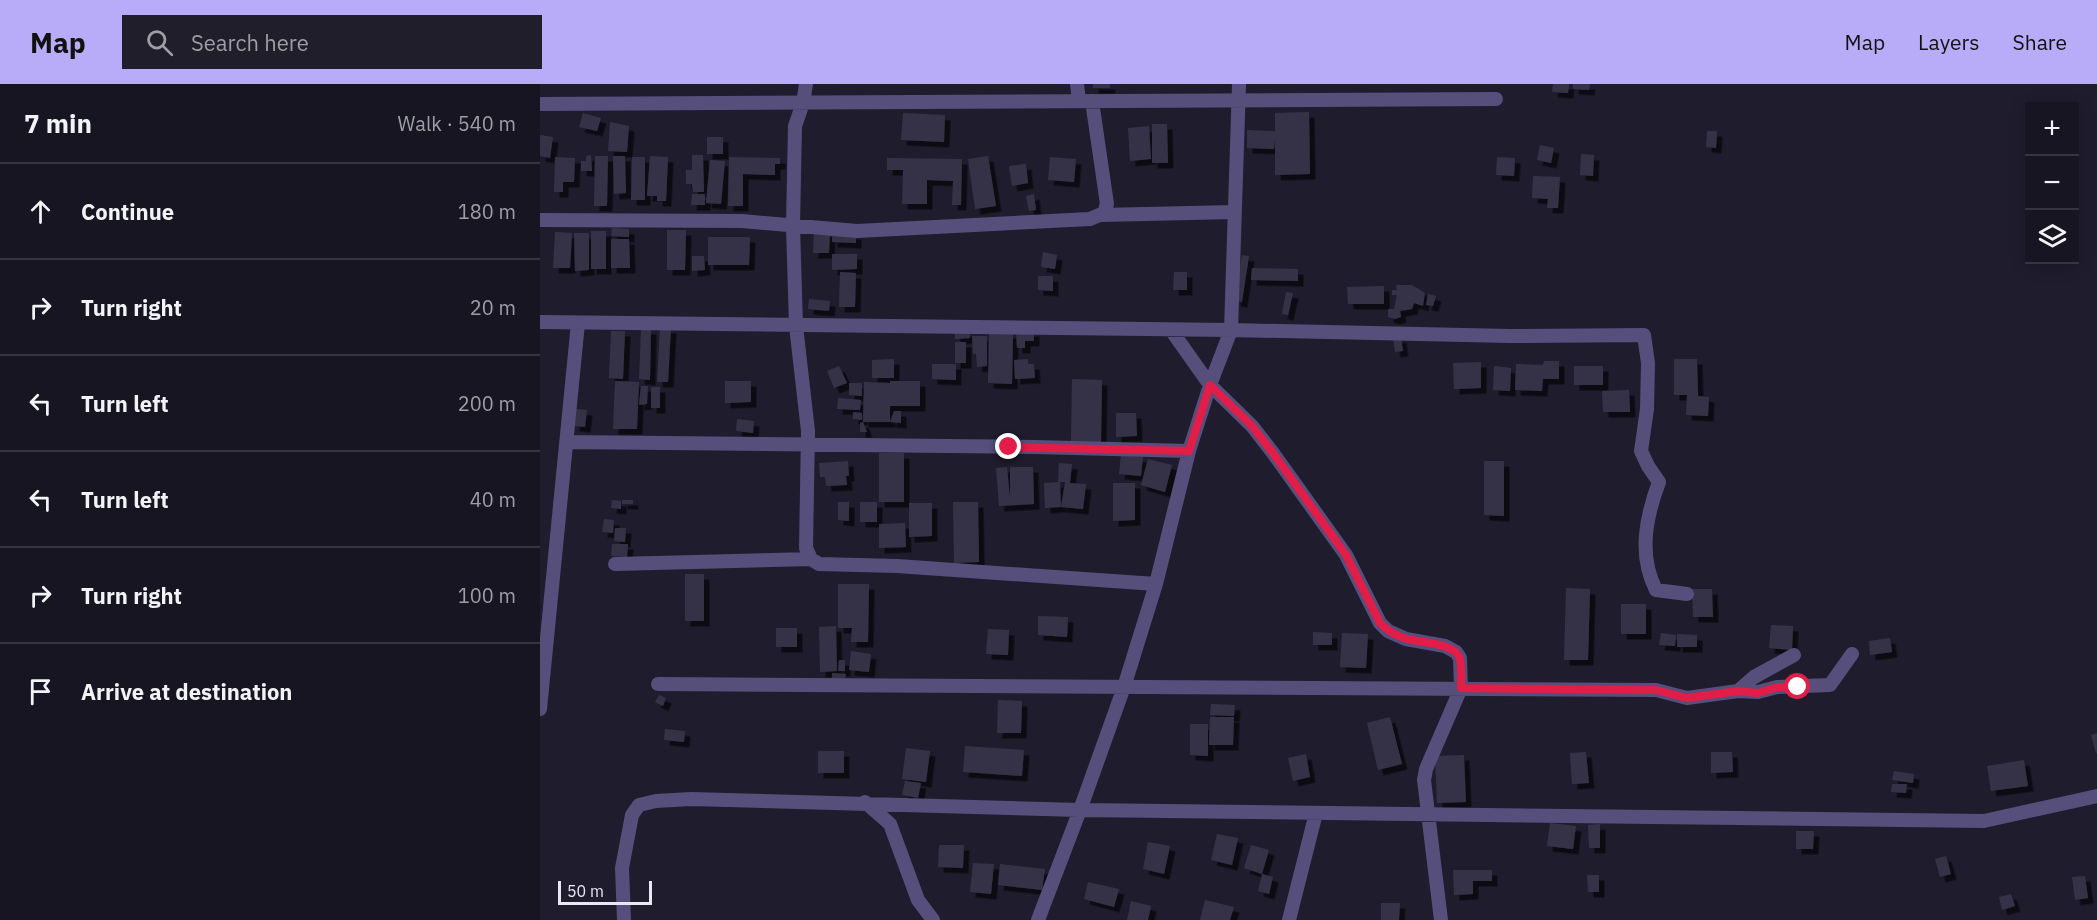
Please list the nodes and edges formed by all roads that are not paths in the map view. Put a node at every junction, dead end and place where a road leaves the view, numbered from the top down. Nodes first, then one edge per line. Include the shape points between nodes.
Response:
1 (806, 84) edge
2 (1077, 84) edge
3 (1239, 84) edge
4 (1496, 99) dead end
5 (1240, 100) junction
6 (1085, 101) junction
7 (803, 103) junction
8 (540, 104) edge
9 (1235, 212) junction
10 (1100, 215) junction
11 (540, 220) edge
12 (793, 226) junction
13 (540, 322) edge
14 (578, 323) junction
15 (796, 326) junction
16 (1171, 330) junction
17 (1231, 330) junction
18 (1210, 385) junction
19 (566, 442) junction
20 (808, 444) junction
21 (1189, 451) junction
22 (811, 559) junction
23 (615, 564) dead end
24 (547, 568) edge
25 (1156, 584) junction
26 (1687, 594) dead end
27 (1852, 654) dead end
28 (1794, 655) dead end
29 (658, 684) dead end
30 (1124, 687) junction
31 (1461, 688) junction
32 (1738, 691) junction
33 (540, 709) edge
34 (2097, 796) edge
35 (865, 802) junction
36 (1080, 810) junction
37 (1316, 813) junction
38 (1427, 814) junction
39 (624, 920) edge
40 (933, 920) edge
41 (1038, 920) edge
42 (1288, 920) edge
43 (1441, 920) edge

1 - 7 street
2 - 6 street
3 - 5 street
4 - 5 street
5 - 6 street
5 - 9 street
6 - 7 street
6 - 10 street via 1107,204
7 - 8 street
7 - 12 street via 795,126
9 - 10 street
9 - 17 street
10 - 12 street via 1089,219 857,231
11 - 12 street via 742,221
12 - 15 street
13 - 14 street
14 - 15 street
14 - 19 street
15 - 16 street
15 - 20 street
16 - 17 street
16 - 18 street
17 - 18 street
17 - 26 street via 1644,335 1647,410 1641,451 1659,482 1650,507 1644,549 1649,577 1656,590
18 - 21 street
18 - 31 street via 1252,426 1346,555 1380,623 1406,639 1456,651 1460,658
19 - 20 street
19 - 24 street
20 - 21 street
20 - 22 street via 806,548
21 - 25 street
22 - 23 street
22 - 25 street via 819,564
24 - 33 street
25 - 30 street
27 - 32 street via 1830,685 1778,687 1758,693
28 - 32 street
29 - 30 street
30 - 31 street
30 - 36 street
31 - 32 street via 1656,690 1687,698
31 - 38 street via 1426,769
34 - 38 street via 1984,821
35 - 36 street
35 - 39 street via 691,799 639,805 632,815 622,868
35 - 40 street via 890,824 918,900
36 - 37 street
36 - 41 street
37 - 38 street
37 - 42 street
38 - 43 street

